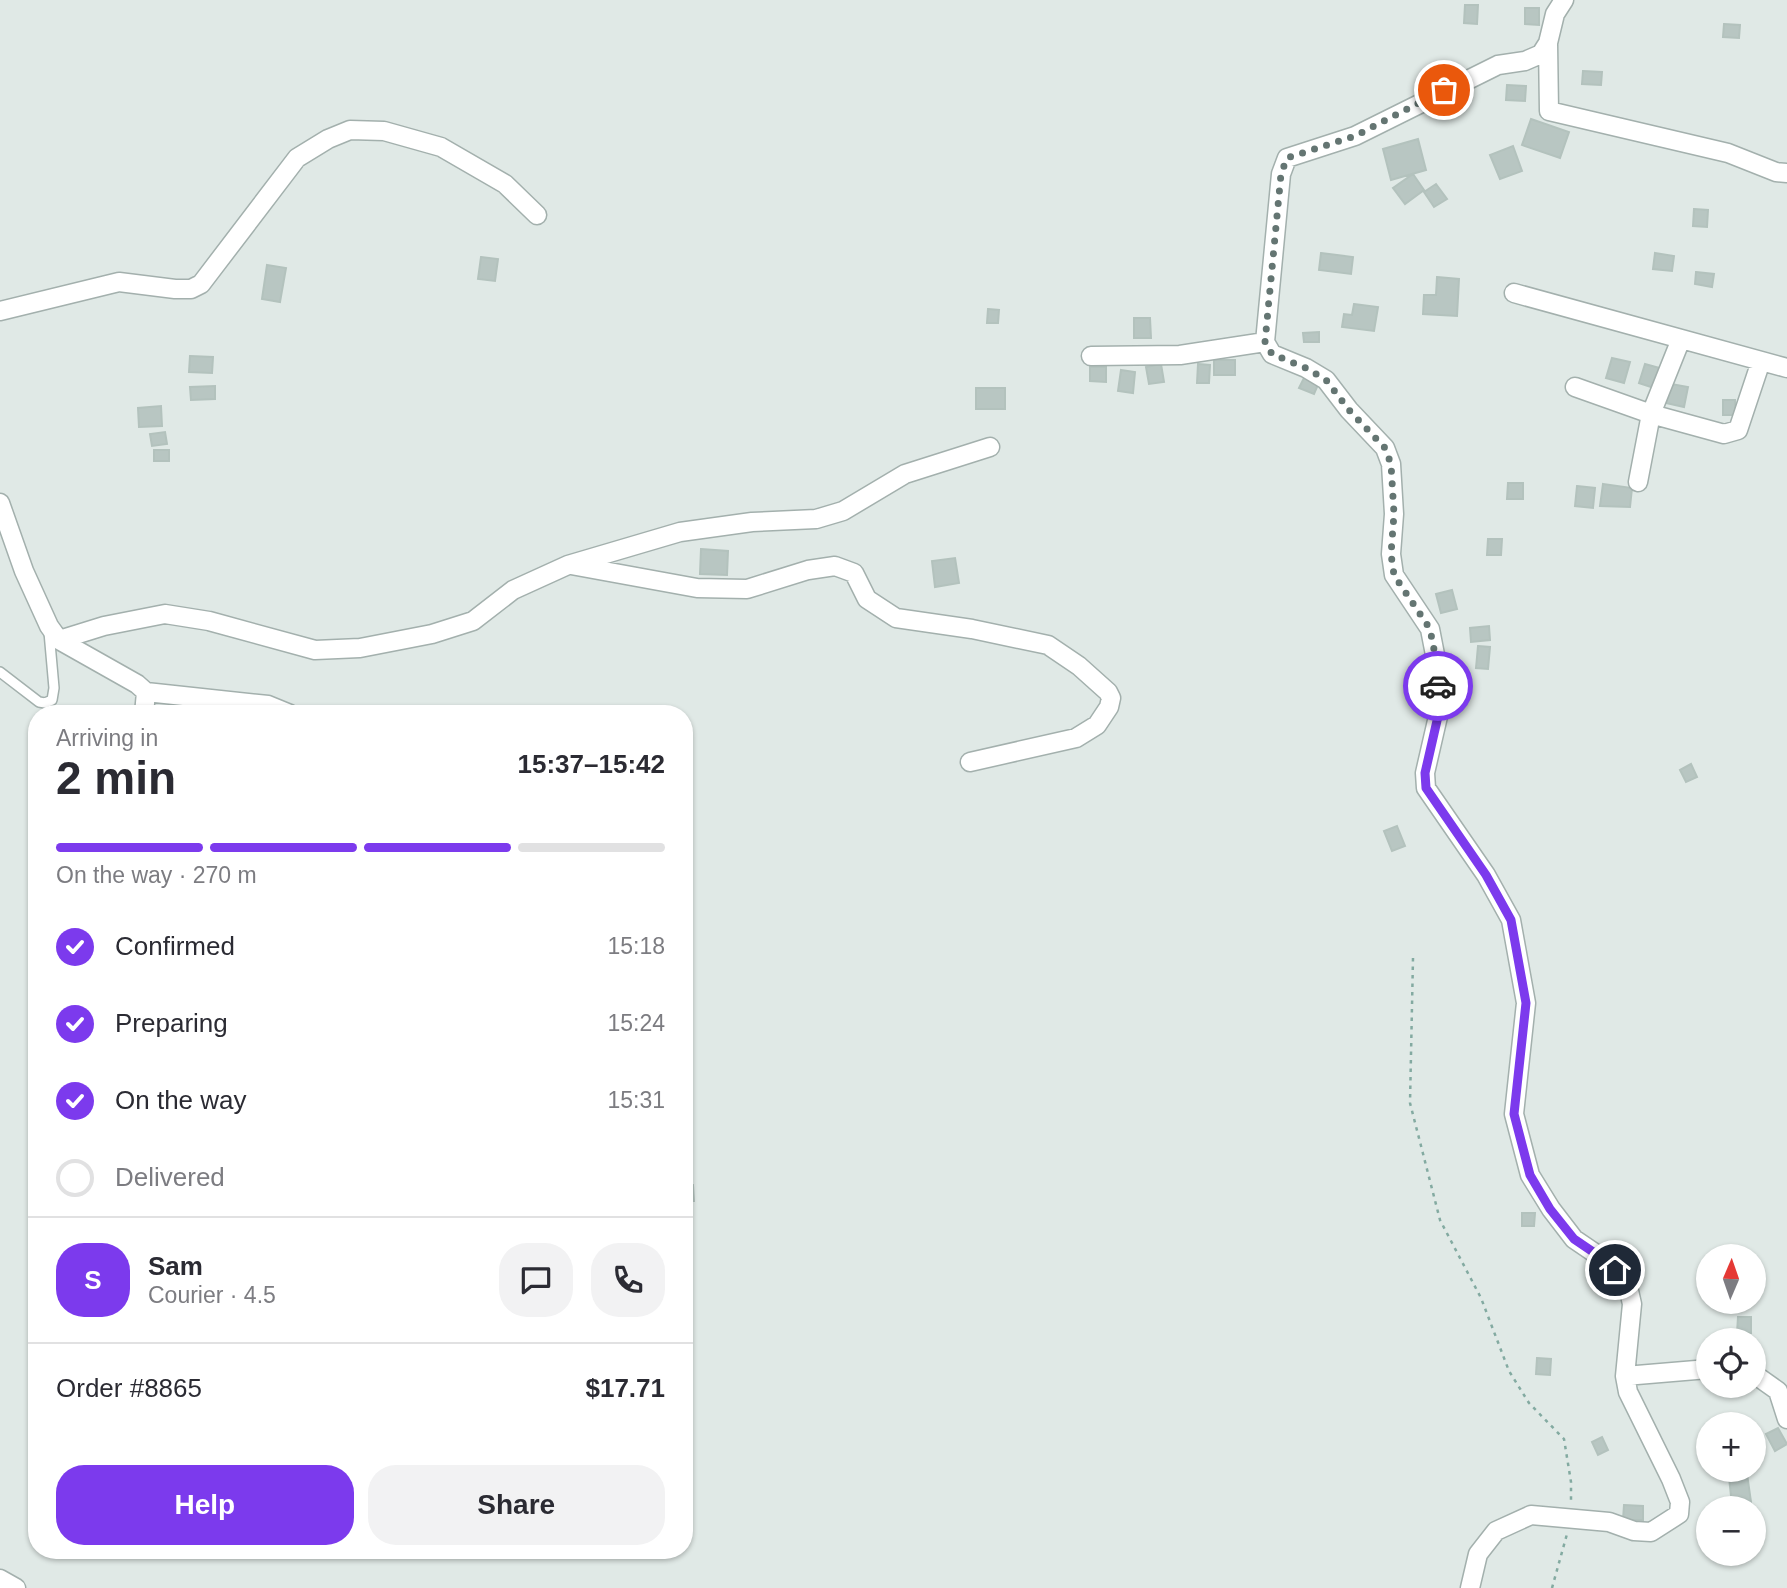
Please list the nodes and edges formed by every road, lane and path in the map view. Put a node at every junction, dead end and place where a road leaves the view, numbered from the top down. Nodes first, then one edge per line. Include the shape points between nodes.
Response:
1 (1564, 0) edge
2 (1548, 43) junction
3 (1787, 173) edge
4 (537, 215) dead end
5 (1514, 293) dead end
6 (0, 312) edge
7 (1681, 339) junction
8 (1265, 342) junction
9 (1091, 356) dead end
10 (1761, 361) junction
11 (1787, 368) edge
12 (1575, 387) dead end
13 (1651, 414) junction
14 (990, 447) dead end
15 (1638, 482) dead end
16 (0, 503) edge
17 (568, 565) junction
18 (54, 633) junction
19 (0, 672) edge
20 (146, 692) junction
21 (145, 705) edge
22 (268, 705) edge
23 (970, 762) dead end
24 (1413, 958) dead end
25 (1696, 1370) edge
26 (1625, 1376) junction
27 (1766, 1382) edge
28 (1787, 1419) edge
29 (1571, 1519) junction
30 (0, 1579) edge
31 (16, 1588) edge
32 (1470, 1588) edge
33 (1552, 1588) edge

1 - 2 street via 1555,14
2 - 3 street via 1549,111 1728,153
2 - 8 street via 1541,54 1498,65 1355,136 1287,158 1281,174
4 - 6 street via 505,184 441,147 384,131 350,130 297,158 201,284 175,289 119,282
5 - 7 street
7 - 10 street
7 - 13 street
8 - 9 street via 1180,355
8 - 26 street via 1272,354 1326,380 1385,448 1391,464 1394,575 1430,629 1437,665 1439,712 1425,773 1426,788 1511,920 1526,1003 1514,1114 1530,1175 1550,1209 1574,1239 1627,1282 1632,1304
10 - 11 street
10 - 13 street via 1738,430 1731,434
12 - 13 street
13 - 15 street
14 - 17 street via 905,474 842,511 816,519 680,532
16 - 18 street via 24,570
17 - 18 street via 513,590 473,621 360,648 315,650 165,614
17 - 23 street via 697,588 734,589 835,566 854,573 867,599 896,618 1048,645 1079,666 1111,698 1097,725 1076,738
18 - 19 lane via 52,700 39,702
18 - 20 street
20 - 21 street
20 - 22 street
24 - 29 path via 1410,1103 1440,1220 1480,1298 1509,1371 1529,1403 1564,1439
25 - 26 street
26 - 29 street via 1628,1392 1680,1502 1679,1514 1651,1532
27 - 28 street via 1778,1391
29 - 32 street via 1531,1515 1496,1531 1478,1555
29 - 33 path
30 - 31 street

